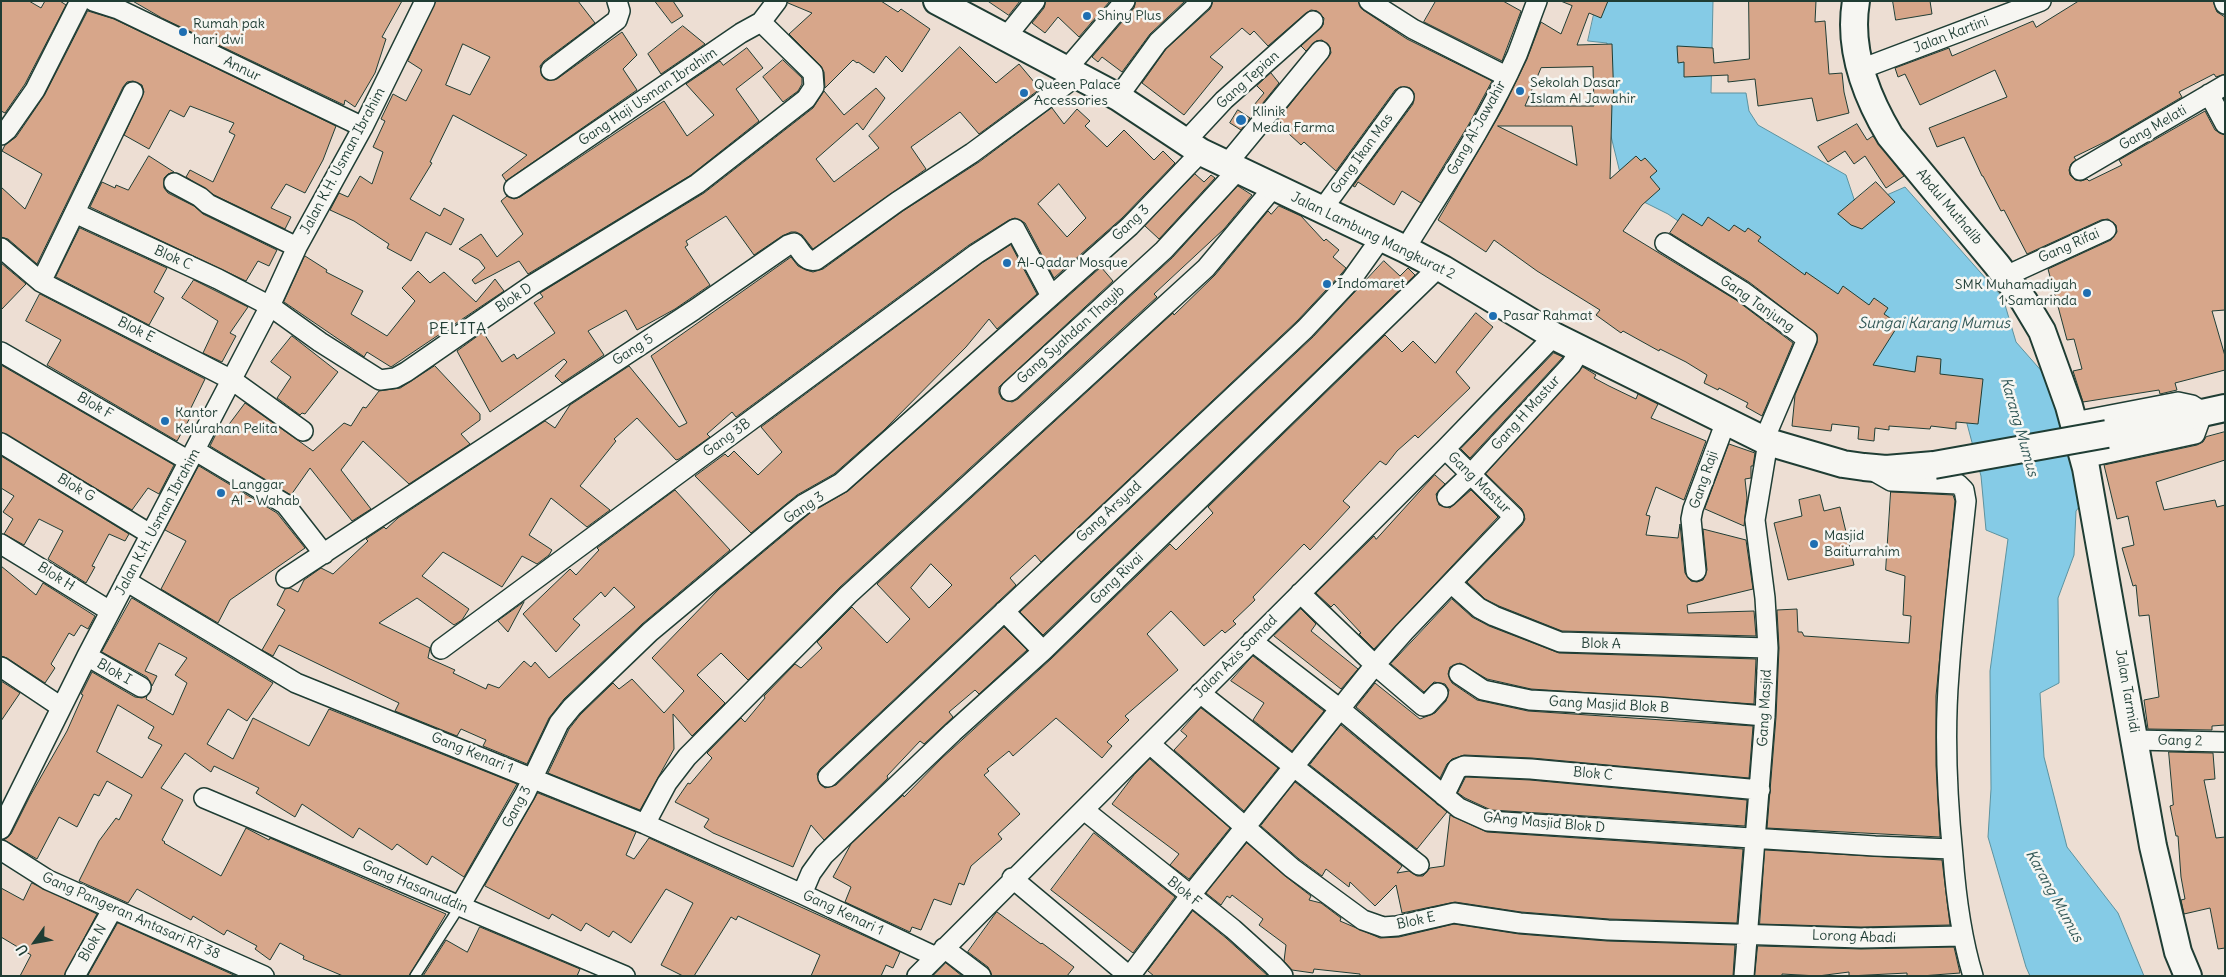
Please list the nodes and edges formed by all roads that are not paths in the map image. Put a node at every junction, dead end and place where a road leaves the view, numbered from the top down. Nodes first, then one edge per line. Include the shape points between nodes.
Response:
1 (80, 1) edge
2 (93, 1) edge
3 (425, 1) edge
4 (617, 1) edge
5 (777, 1) edge
6 (1035, 1) edge
7 (1125, 1) edge
8 (1202, 1) edge
9 (1369, 1) edge
10 (1537, 1) edge
11 (1856, 1) edge
12 (2041, 1) edge
13 (941, 2) edge
14 (120, 5) edge
15 (1313, 21) dead end
16 (761, 22) junction
17 (1006, 38) junction
18 (1320, 51) dead end
19 (1861, 69) junction
20 (551, 70) dead end
21 (1072, 73) junction
22 (1506, 76) junction
23 (2217, 90) edge
24 (133, 92) dead end
25 (1118, 97) junction
26 (1404, 97) dead end
27 (2225, 124) edge
28 (363, 127) junction
29 (1, 135) edge
30 (1193, 147) junction
31 (1231, 168) junction
32 (2080, 170) dead end
33 (174, 183) dead end
34 (514, 188) dead end
35 (1273, 188) junction
36 (1321, 211) junction
37 (75, 213) junction
38 (2106, 230) dead end
39 (1382, 238) junction
40 (1665, 243) dead end
41 (297, 247) junction
42 (1, 248) edge
43 (1405, 250) junction
44 (1439, 267) junction
45 (2006, 276) junction
46 (41, 282) junction
47 (1051, 296) junction
48 (270, 306) junction
49 (1554, 336) junction
50 (1580, 350) junction
51 (1, 352) edge
52 (232, 380) junction
53 (1010, 391) dead end
54 (2214, 410) edge
55 (2072, 414) junction
56 (1726, 421) junction
57 (303, 431) dead end
58 (1766, 441) junction
59 (1, 443) edge
60 (1445, 449) junction
61 (192, 456) junction
62 (2084, 458) junction
63 (1864, 467) junction
64 (1470, 475) junction
65 (1447, 497) dead end
66 (150, 534) junction
67 (1, 544) edge
68 (324, 554) junction
69 (1696, 571) dead end
70 (286, 578) dead end
71 (126, 581) junction
72 (1451, 583) junction
73 (1300, 593) junction
74 (110, 611) junction
75 (1004, 611) junction
76 (1252, 641) junction
77 (1768, 648) junction
78 (441, 649) dead end
79 (1043, 651) junction
80 (87, 656) junction
81 (1375, 666) junction
82 (1, 667) edge
83 (1459, 674) dead end
84 (141, 688) dead end
85 (1200, 693) junction
86 (1438, 693) dead end
87 (61, 707) junction
88 (1340, 709) junction
89 (1765, 716) junction
90 (2135, 740) junction
91 (2225, 742) edge
92 (1150, 744) junction
93 (1294, 767) junction
94 (532, 777) junction
95 (828, 777) dead end
96 (1760, 790) junction
97 (1444, 796) junction
98 (204, 798) dead end
99 (7, 800) edge
100 (1084, 810) junction
101 (645, 824) junction
102 (1245, 828) junction
103 (1, 829) edge
104 (1756, 839) junction
105 (1952, 849) junction
106 (1, 850) edge
107 (1419, 865) dead end
108 (1012, 878) junction
109 (802, 894) junction
110 (1190, 896) junction
111 (460, 906) junction
112 (112, 910) junction
113 (1746, 933) junction
114 (1962, 936) junction
115 (940, 953) junction
116 (75, 976) edge
117 (264, 976) edge
118 (415, 976) edge
119 (625, 976) edge
120 (917, 976) edge
121 (981, 976) edge
122 (1130, 976) edge
123 (1283, 976) edge
124 (1744, 976) edge
125 (1972, 976) edge
126 (2188, 976) edge

1 - 29 street via 35,90
2 - 14 street, Annur
3 - 28 street, Jalan K.H. Usman Ibrahim
4 - 20 street via 620,12 617,20
5 - 16 street, Gang Haji Usman Ibrahim
6 - 17 street
7 - 21 street
8 - 25 street via 1158,42
9 - 22 street via 1413,29
10 - 22 street, Gang Al-Jawahir
11 - 19 street, Abdul Muthalib via 1854,40
12 - 19 street, Jalan Kartini
13 - 17 street, Jalan Lambung Mangkurat 2
14 - 28 street, Annur
15 - 30 street, Gang Tepian via 1224,100
16 - 34 street, Gang Haji Usman Ibrahim
16 - 48 street, Blok D via 813,73 814,87 806,99 697,184 532,285 406,372 380,380
17 - 21 street, Jalan Lambung Mangkurat 2
18 - 31 street, Gang Syahdan Thayib
19 - 45 street, Abdul Muthalib via 1877,113 1890,136
21 - 25 street, Jalan Lambung Mangkurat 2
21 - 68 street, Gang 5 via 972,153 816,260 810,261 794,244 788,245
22 - 43 street, Gang Al-Jawahir via 1458,165
23 - 27 street
23 - 32 street, Gang Melati
24 - 37 street
25 - 30 street, Jalan Lambung Mangkurat 2
26 - 36 street, Gang Ikan Mas
28 - 41 street, Jalan K.H. Usman Ibrahim
30 - 31 street, Jalan Lambung Mangkurat 2
30 - 47 street, Gang 3 via 1130,226
31 - 35 street, Jalan Lambung Mangkurat 2
31 - 53 street, Gang Syahdan Thayib via 1164,250
33 - 41 street via 208,204
35 - 36 street, Jalan Lambung Mangkurat 2
35 - 101 street via 1206,268 848,595 687,757 667,783
36 - 39 street, Jalan Lambung Mangkurat 2
37 - 46 street
37 - 48 street, Blok C
38 - 45 street, Gang Rifai
39 - 43 street, Jalan Lambung Mangkurat 2
39 - 75 street, Gang Arsyad via 1351,280 1312,322
40 - 58 street, Gang Tanjung via 1742,291 1807,339
41 - 48 street, Jalan K.H. Usman Ibrahim
42 - 46 street, Blok E
43 - 44 street, Jalan Lambung Mangkurat 2
44 - 49 street, Jalan Lambung Mangkurat 2
44 - 79 street, Gang Rivai
45 - 55 street, Abdul Muthalib via 2042,331
46 - 52 street, Blok E
47 - 78 street, Gang 3B via 1015,229 976,254
47 - 94 street, Gang 3 via 841,483 804,504 650,632 559,723
48 - 52 street, Jalan K.H. Usman Ibrahim
49 - 50 street, Jalan Lambung Mangkurat 2
49 - 60 street, Jalan Azis Samad
50 - 56 street, Jalan Lambung Mangkurat 2
50 - 64 street, Gang H Mastur via 1571,365
51 - 61 street, Blok F
52 - 57 street, Blok E
52 - 61 street, Jalan K.H. Usman Ibrahim
54 - 55 street via 2178,402
54 - 62 street via 2195,434
54 - 63 street, Jalan Lambung Mangkurat 2, bridge via 2106,434 1934,465 1886,469
55 - 62 street, Jalan Tarmidi
56 - 58 street, Jalan Lambung Mangkurat 2
56 - 69 street, Gang Raji via 1693,509
58 - 63 street, Jalan Lambung Mangkurat 2
58 - 77 street, Gang Masjid via 1755,520
59 - 66 street, Blok G
60 - 64 street, Gang Mastur
60 - 73 street, Jalan Azis Samad
61 - 66 street, Jalan K.H. Usman Ibrahim
61 - 68 street, Blok F via 285,504
62 - 90 street, Jalan Tarmidi
63 - 105 street via 1891,481 1958,484 1964,490 1966,500 1948,684 1947,758
64 - 65 street, Gang H Mastur
64 - 72 street, Gang Mastur via 1514,517
66 - 71 street, Jalan K.H. Usman Ibrahim
67 - 74 street, Blok H
68 - 70 street, Gang 5
71 - 74 street, Jalan K.H. Usman Ibrahim
71 - 94 street, Gang Kenari 1 via 296,683
72 - 77 street, Blok A via 1479,608 1526,631 1560,642
72 - 81 street
73 - 76 street, Jalan Azis Samad
73 - 81 street
74 - 80 street, Jalan K.H. Usman Ibrahim
75 - 79 street
75 - 95 street, Gang Arsyad
76 - 85 street, Jalan Azis Samad
76 - 88 street, GAng Masjid Blok D
77 - 89 street, Gang Masjid
79 - 109 street, Gang Rivai via 824,855
80 - 84 street, Blok I
80 - 87 street, Jalan K.H. Usman Ibrahim
81 - 86 street via 1423,706
81 - 88 street
82 - 87 street
83 - 89 street, Gang Masjid Blok B via 1483,690 1530,700
85 - 92 street, Jalan Azis Samad
85 - 93 street
87 - 99 street, Jalan K.H. Usman Ibrahim
88 - 93 street
88 - 97 street, GAng Masjid Blok D
89 - 96 street, Gang Masjid
90 - 91 street, Gang 2
90 - 126 street, Jalan Tarmidi via 2153,846 2178,952
92 - 100 street, Jalan Azis Samad
92 - 102 street, Blok E
93 - 102 street
93 - 107 street
94 - 101 street, Gang Kenari 1
94 - 111 street, Gang 3
96 - 97 street, Blok C via 1464,766 1457,769
96 - 104 street, Gang Masjid
97 - 104 street, GAng Masjid Blok D via 1459,808 1488,821
98 - 111 street, Gang Hasanuddin
99 - 103 street, Jalan K.H. Usman Ibrahim
100 - 108 street, Jalan Azis Samad
100 - 110 street, Blok F
101 - 109 street, Gang Kenari 1
102 - 110 street
102 - 113 street, Blok E via 1292,868 1363,920 1383,926 1454,914 1608,930
104 - 105 street, GAng Masjid Blok D
104 - 113 street, Gang Masjid
105 - 114 street
106 - 112 street, Gang Pangeran Antasari RT 38 via 48,880
108 - 115 street, Jalan Azis Samad
108 - 122 street
109 - 115 street, Gang Kenari 1
110 - 122 street
110 - 123 street, Blok F
111 - 118 lane
111 - 119 street, Gang Hasanuddin
112 - 116 street, Blok N
112 - 117 street, Gang Pangeran Antasari RT 38
113 - 114 street, Lorong Abadi via 1862,938
113 - 124 street, Gang Masjid
114 - 125 street
115 - 120 street, Jalan Azis Samad
115 - 121 street, Gang Kenari 1

